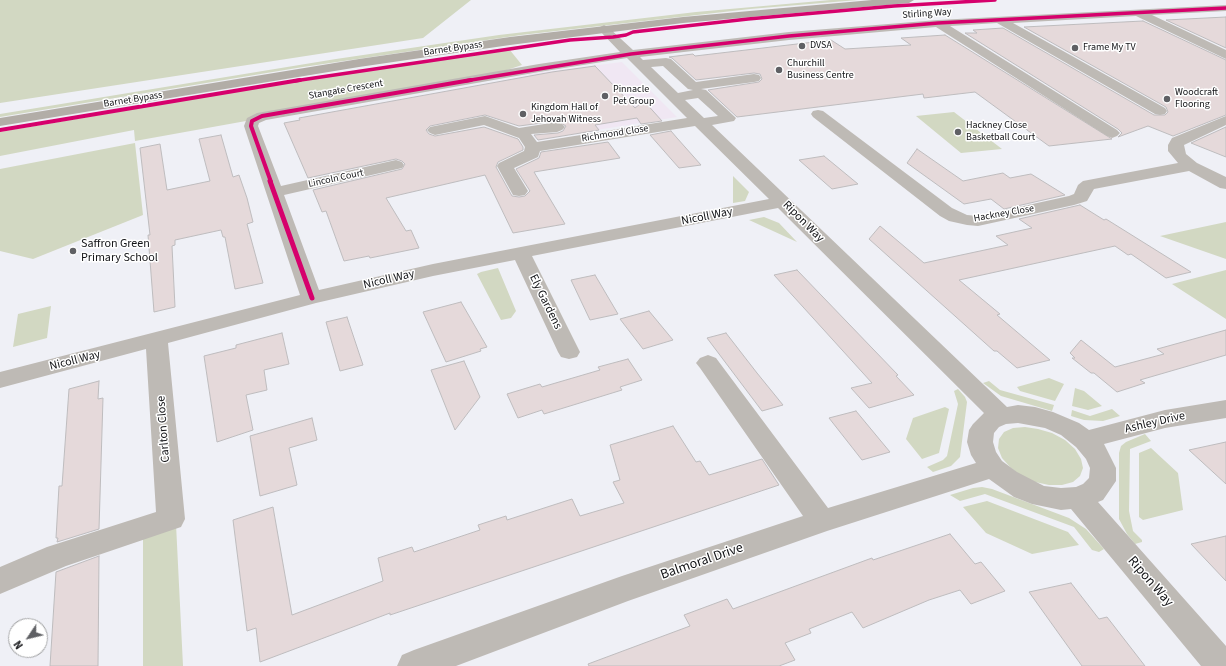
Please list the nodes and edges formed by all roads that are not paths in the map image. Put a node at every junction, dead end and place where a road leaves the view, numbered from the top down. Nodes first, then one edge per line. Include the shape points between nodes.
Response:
1 (909, 0) edge
2 (749, 3) dead end
3 (1140, 8) junction
4 (1226, 8) edge
5 (1159, 11) junction
6 (1052, 16) junction
7 (998, 19) junction
8 (938, 23) junction
9 (1193, 26) dead end
10 (1072, 27) dead end
11 (784, 28) junction
12 (827, 28) junction
13 (604, 29) junction
14 (768, 29) dead end
15 (795, 36) junction
16 (843, 44) dead end
17 (1226, 55) edge
18 (636, 60) junction
19 (232, 72) dead end
20 (754, 78) dead end
21 (674, 97) junction
22 (1160, 111) dead end
23 (818, 114) dead end
24 (696, 119) junction
25 (1226, 120) edge
26 (0, 122) edge
27 (630, 122) dead end
28 (557, 127) dead end
29 (435, 130) dead end
30 (1112, 133) dead end
31 (519, 134) junction
32 (533, 146) junction
33 (396, 165) dead end
34 (1191, 166) junction
35 (1226, 184) edge
36 (519, 191) dead end
37 (275, 192) junction
38 (783, 202) junction
39 (521, 253) junction
40 (312, 298) junction
41 (157, 340) junction
42 (569, 352) dead end
43 (708, 362) dead end
44 (0, 380) edge
45 (1226, 409) edge
46 (1002, 416) junction
47 (1085, 440) junction
48 (993, 468) junction
49 (1078, 498) junction
50 (822, 521) junction
51 (0, 581) edge
52 (414, 666) edge
53 (1222, 666) edge

1 - 13 highway, Barnet Bypass
2 - 19 highway, Barnet Bypass via 507,30
3 - 5 street, Stirling Way
3 - 6 street, Stirling Way
3 - 17 street
4 - 5 street, Stirling Way
5 - 9 street
6 - 7 street, Stirling Way
6 - 10 street
7 - 8 street, Stirling Way
7 - 22 street
8 - 12 street, Stirling Way
8 - 30 street
11 - 12 street
11 - 14 street
11 - 15 street
12 - 15 street, Stirling Way
12 - 16 street
13 - 18 street, Ripon Way
13 - 26 highway, Barnet Bypass via 352,64
15 - 18 street, Stirling Way
18 - 20 street via 666,62 693,86
18 - 21 street, Ripon Way
18 - 37 street, Stangate Crescent via 598,59 543,67 256,118 251,126
21 - 24 street, Ripon Way
21 - 24 street via 701,93 729,118
23 - 34 street, Hackney Close via 946,212 967,220 978,221 1074,200 1080,198 1089,185
24 - 27 street
24 - 32 street, Richmond Close
24 - 38 street, Ripon Way
25 - 34 street via 1177,141 1176,152
28 - 31 street via 528,130
29 - 31 street via 486,120
31 - 32 street via 524,135
32 - 36 street via 532,154 505,166
33 - 37 street, Lincoln Court
34 - 35 street
37 - 40 street, Stangate Crescent
38 - 39 street, Nicoll Way
38 - 46 street, Ripon Way
39 - 40 street, Nicoll Way
39 - 42 street, Ely Gardens
40 - 41 street, Nicoll Way
41 - 44 street, Nicoll Way
41 - 51 street, Carlton Close via 171,519 56,556
43 - 50 street
45 - 47 street, Ashley Drive via 1165,419
46 - 47 street via 1018,414 1053,421
46 - 48 street via 982,430 980,442 984,455
47 - 49 street via 1097,454 1103,468 1102,482 1092,492
48 - 49 street via 1007,480 1042,496
48 - 50 street, Balmoral Drive
49 - 53 street, Ripon Way
50 - 52 street, Balmoral Drive

